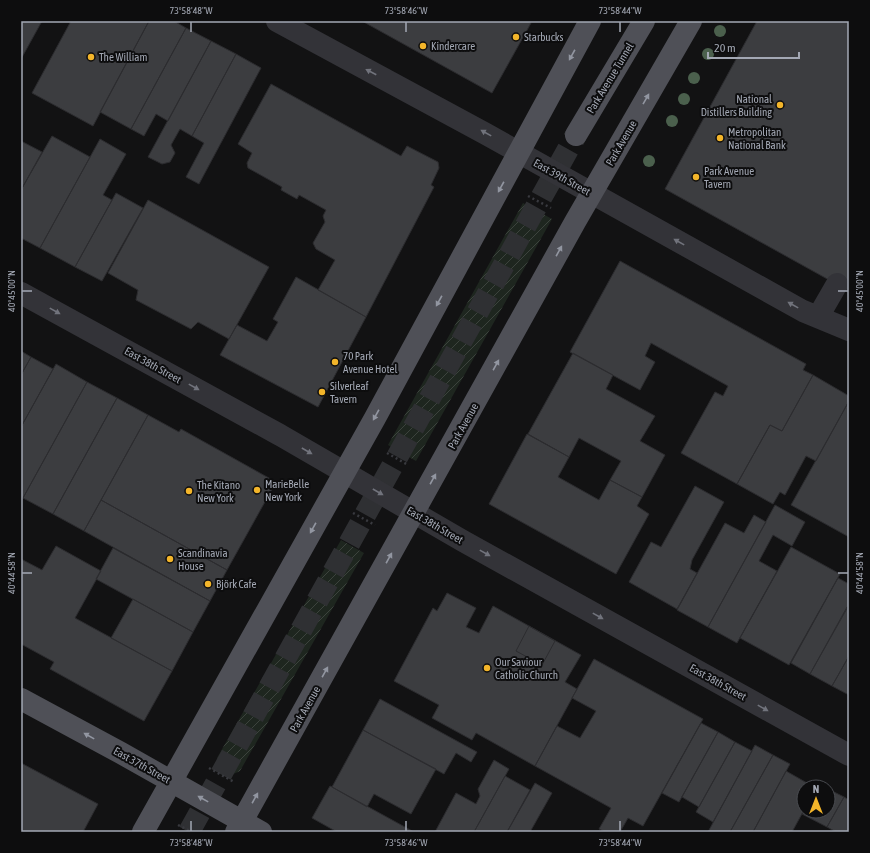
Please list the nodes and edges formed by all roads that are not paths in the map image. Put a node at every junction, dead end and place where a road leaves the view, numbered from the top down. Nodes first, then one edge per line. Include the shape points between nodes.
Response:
1 (277, 21) edge
2 (590, 21) edge
3 (644, 21) edge
4 (691, 21) edge
5 (576, 135) tunnel mouth
6 (520, 152) junction
7 (592, 194) junction
8 (837, 284) dead end
9 (21, 293) edge
10 (818, 317) junction
11 (849, 330) edge
12 (344, 472) junction
13 (414, 513) junction
14 (21, 698) edge
15 (849, 755) edge
16 (172, 782) junction
17 (239, 827) edge
18 (143, 832) edge
19 (261, 832) edge

6 -> 1 street, East 39th Street
2 -> 6 main road
3 - 5 main road, Park Avenue Tunnel
7 -> 4 main road, Park Avenue
6 - 7 street, East 39th Street
6 -> 12 main road
10 -> 7 street, East 39th Street
13 -> 7 main road, Park Avenue
8 - 10 street
9 -> 12 street, East 38th Street
10 - 11 street, East 39th Street
12 -> 13 street, East 38th Street
12 -> 16 main road
13 -> 15 street, East 38th Street
17 -> 13 main road, Park Avenue
16 -> 14 main road, East 37th Street
17 -> 16 main road, East 37th Street
16 - 18 main road
17 - 19 main road, East 37th Street

